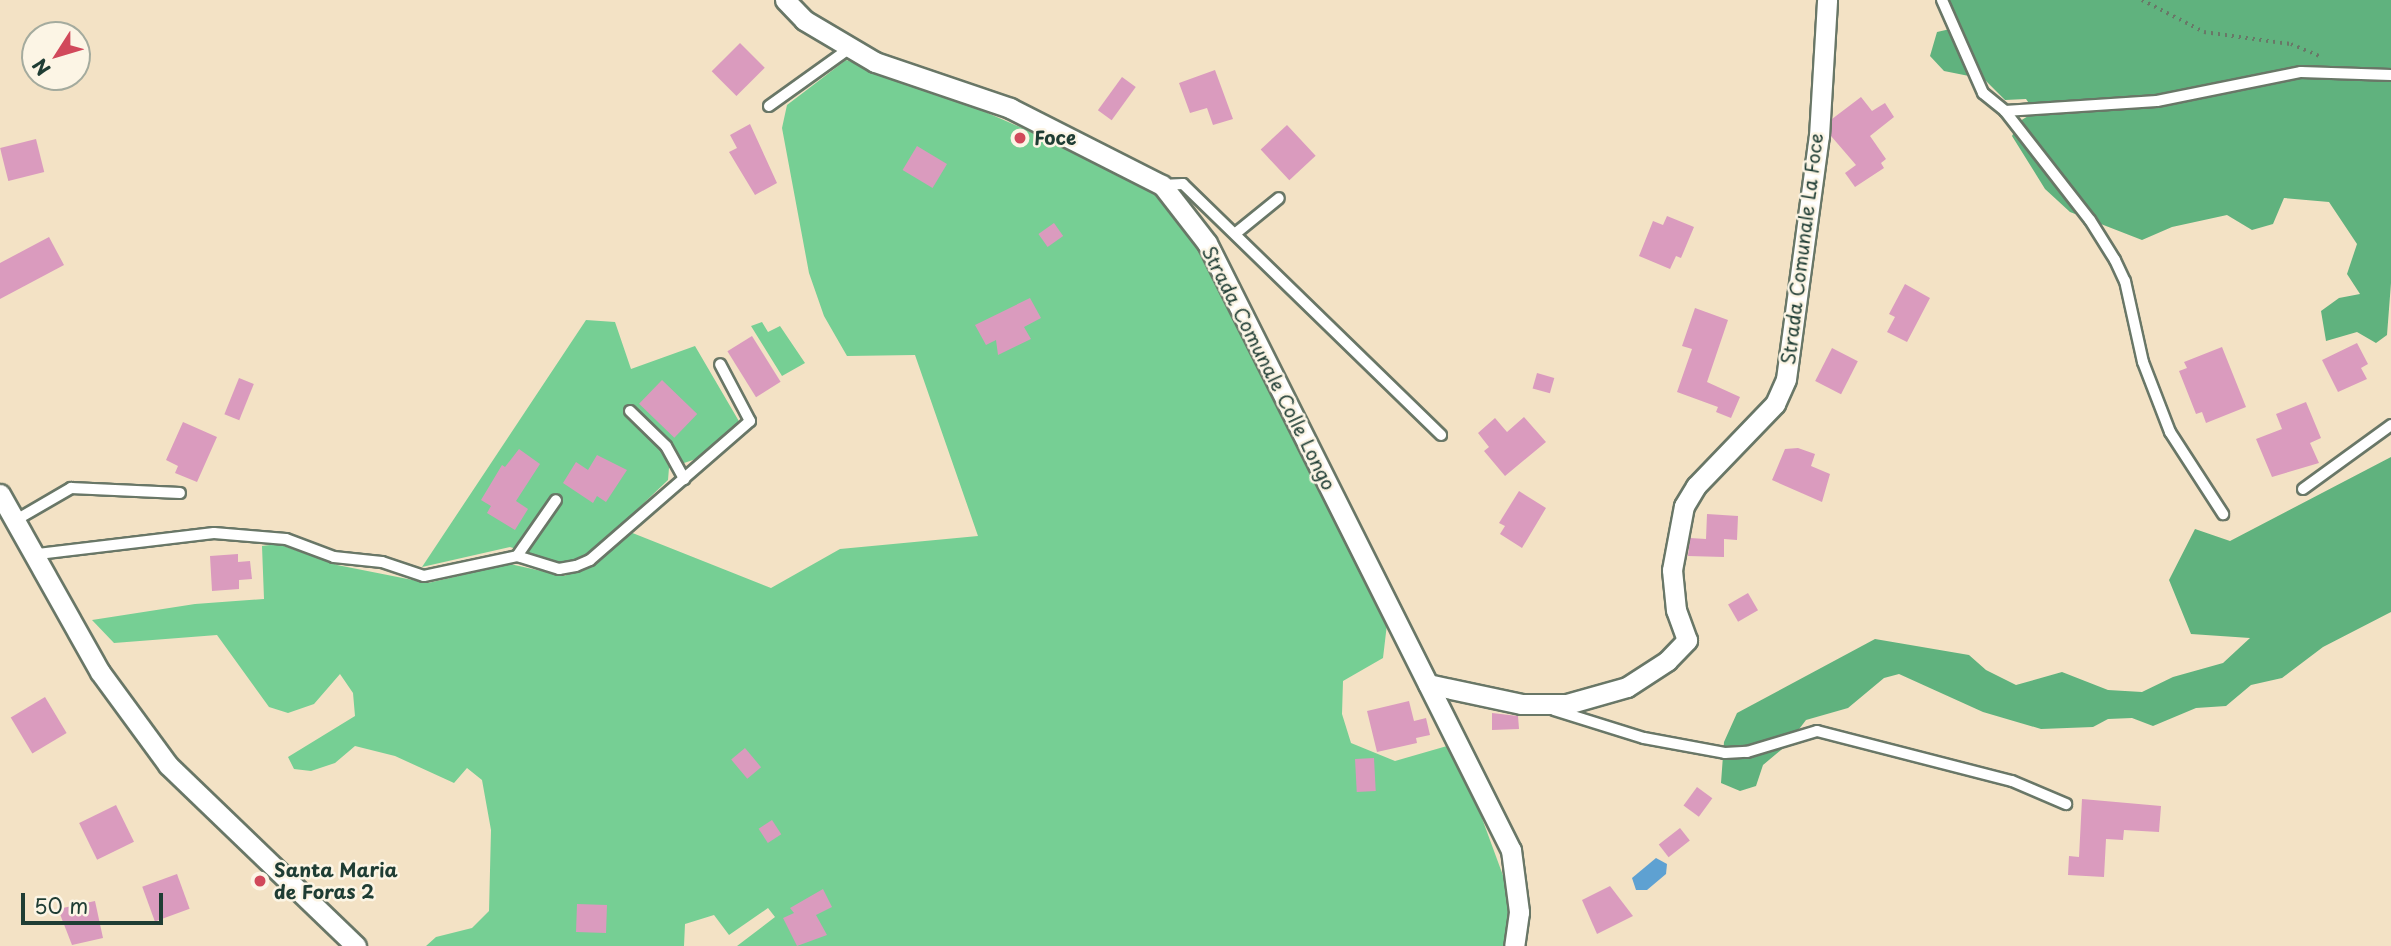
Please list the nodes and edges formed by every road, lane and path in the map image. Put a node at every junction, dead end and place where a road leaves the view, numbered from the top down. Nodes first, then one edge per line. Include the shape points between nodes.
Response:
1 (785, 0) edge
2 (1827, 0) edge
3 (1942, 0) edge
4 (2143, 0) edge
5 (850, 47) junction
6 (2353, 70) junction
7 (2391, 75) edge
8 (768, 106) dead end
9 (2005, 110) junction
10 (1162, 185) junction
11 (1279, 198) dead end
12 (1236, 233) junction
13 (720, 364) dead end
14 (630, 411) dead end
15 (2391, 425) edge
16 (1441, 435) dead end
17 (684, 479) junction
18 (2303, 489) dead end
19 (180, 493) dead end
20 (0, 494) edge
21 (556, 500) dead end
22 (2223, 514) dead end
23 (16, 520) junction
24 (38, 554) junction
25 (517, 556) junction
26 (1429, 684) junction
27 (1545, 704) junction
28 (2066, 804) dead end
29 (356, 946) edge
30 (1514, 946) edge

1 - 5 street, Strada Comunale Colle Longo via 804,20
2 - 27 street, Strada Comunale La Foce via 1819,136 1786,379 1775,404 1696,485 1684,506 1672,570 1676,610 1687,640 1667,661 1627,687 1590,700
3 - 9 lane via 1983,93
4 - 6 path via 2204,32 2291,44
5 - 8 lane
5 - 10 street, Strada Comunale Colle Longo via 875,62 1010,108
6 - 7 lane
6 - 9 lane via 2301,72 2157,101
9 - 22 lane via 2115,260 2125,281 2143,362 2170,432
10 - 12 lane via 1184,184
10 - 26 street, Strada Comunale Colle Longo via 1207,243
11 - 12 lane
12 - 16 lane
13 - 17 lane via 750,421
14 - 17 lane via 666,446
15 - 18 lane
17 - 25 lane via 590,560 559,569
19 - 23 lane via 71,488
20 - 23 street
21 - 25 lane
23 - 24 street
24 - 25 lane via 214,533 286,538 334,557 382,562 424,576
24 - 29 street via 100,673 168,765
26 - 27 street, Strada Comunale La Foce via 1521,704
26 - 30 street, Strada Comunale Colle Longo via 1511,850 1519,912
27 - 28 lane via 1644,738 1725,754 1817,731 2012,781

